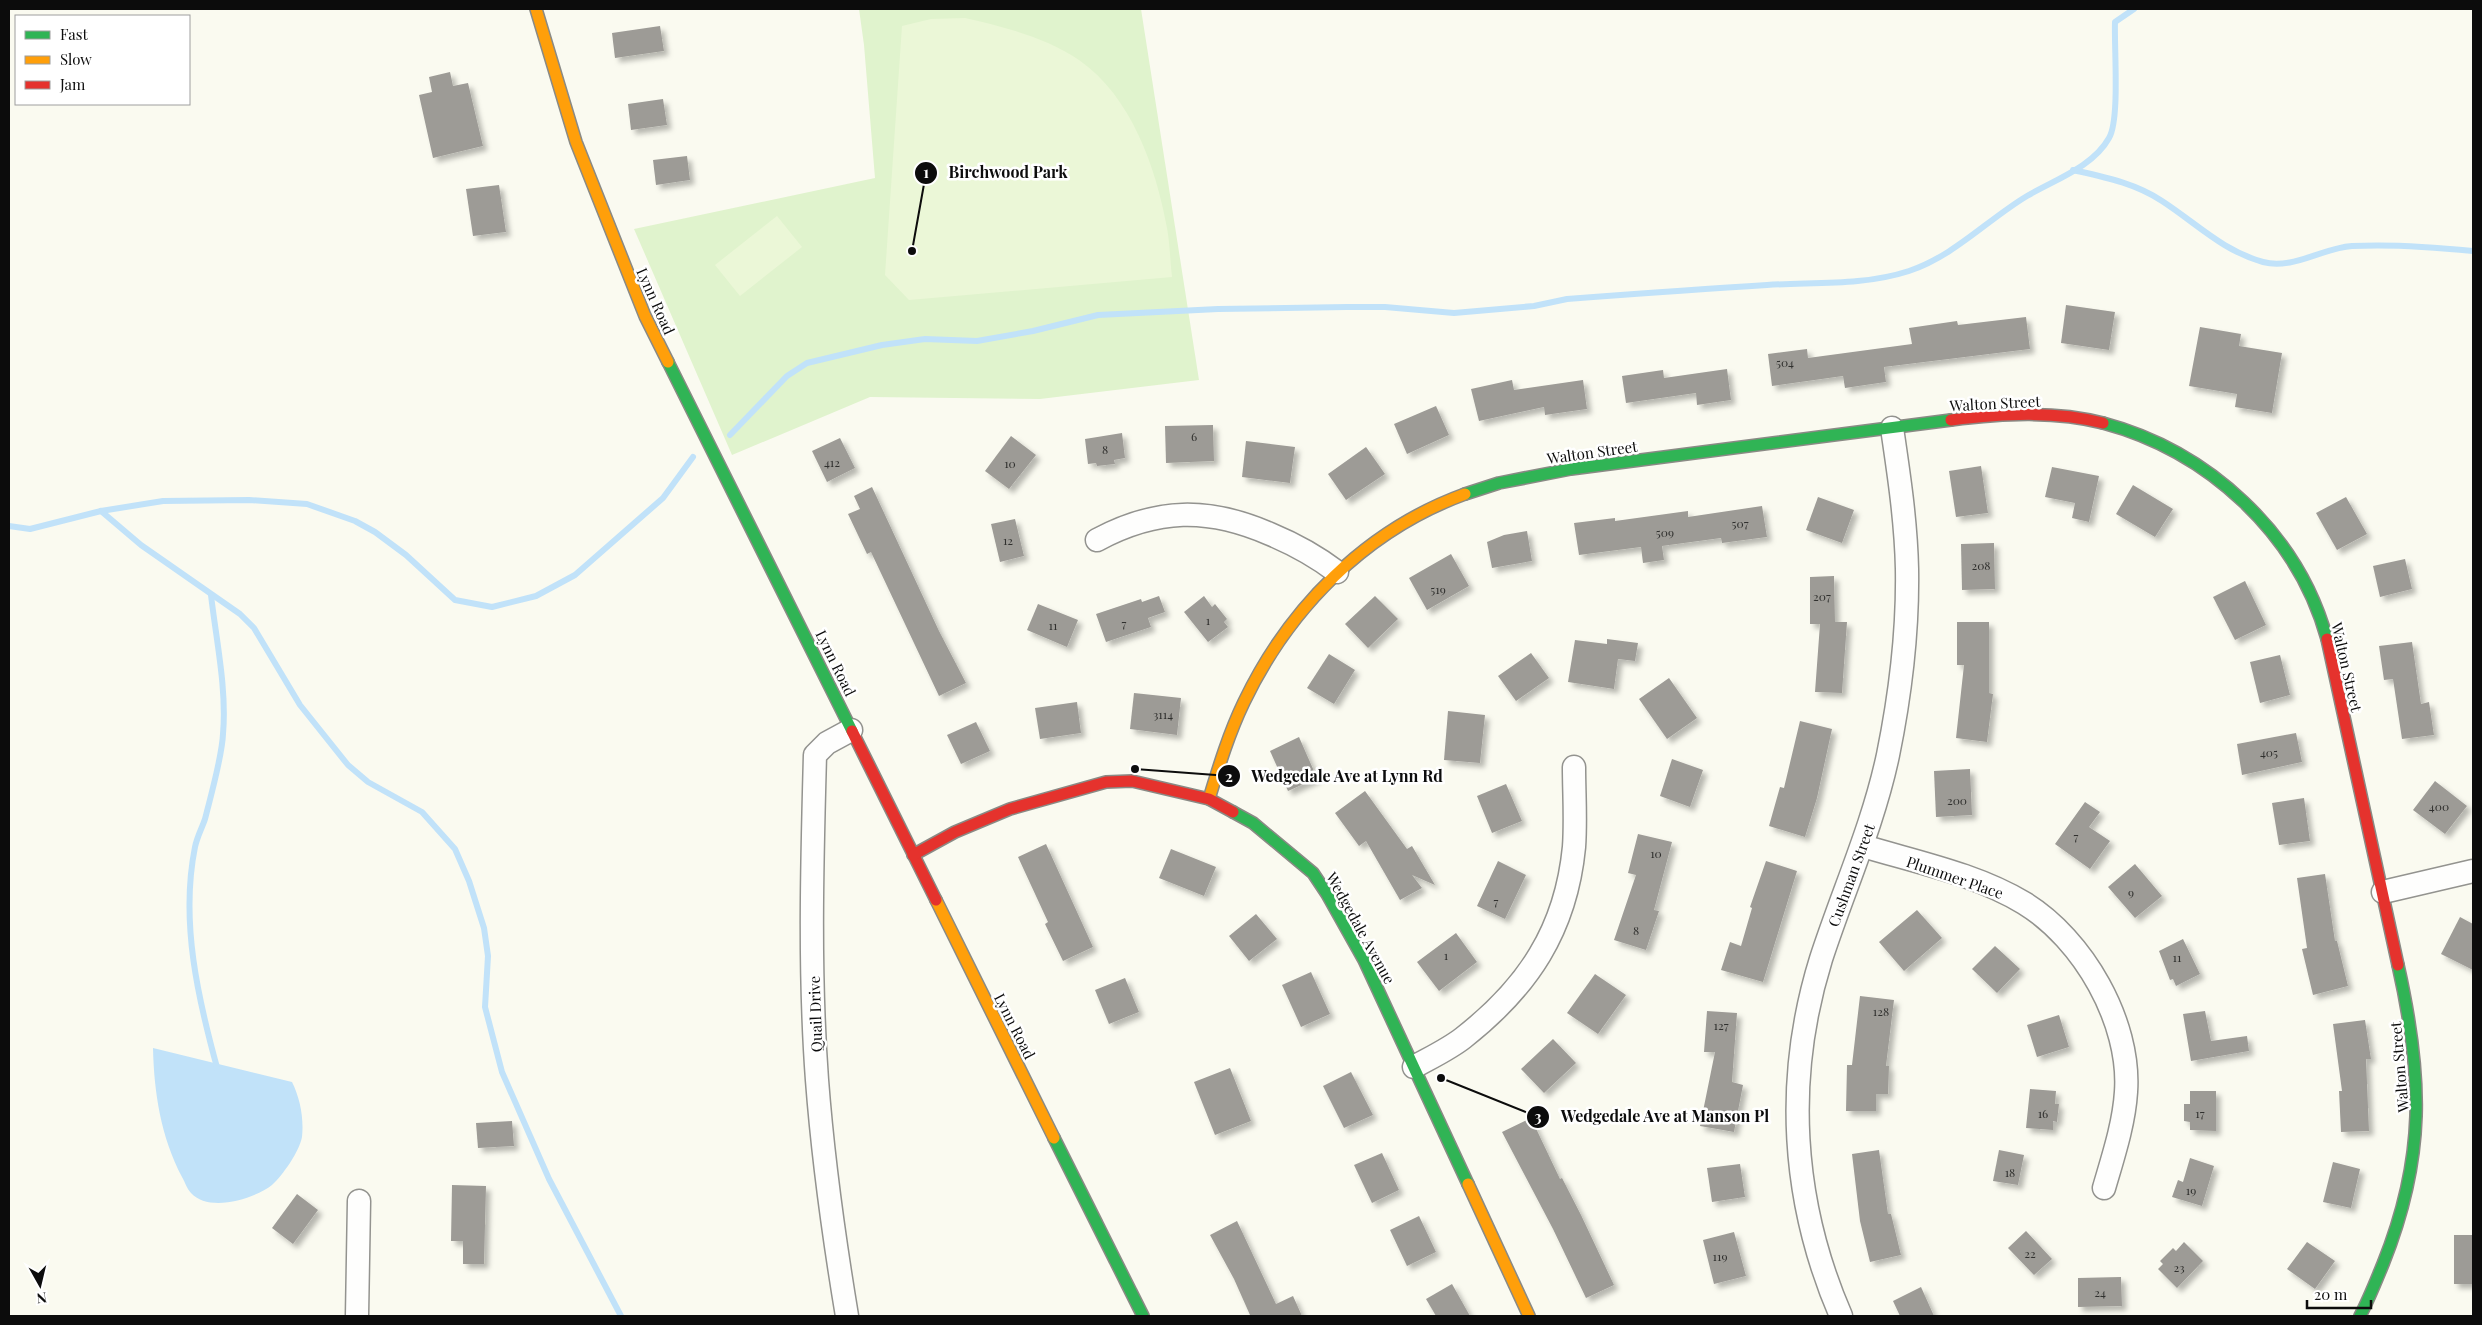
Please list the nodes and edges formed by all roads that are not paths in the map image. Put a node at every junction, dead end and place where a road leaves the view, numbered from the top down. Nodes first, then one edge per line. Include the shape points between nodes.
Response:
1 (536, 9) edge
2 (1892, 428) junction
3 (1097, 540) dead end
4 (1337, 572) junction
5 (851, 730) junction
6 (1574, 767) dead end
7 (1209, 799) junction
8 (1863, 846) junction
9 (913, 855) junction
10 (2473, 871) edge
11 (2383, 892) junction
12 (1414, 1067) junction
13 (2104, 1188) dead end
14 (359, 1201) dead end
15 (2364, 1315) edge
16 (357, 1316) edge
17 (847, 1316) edge
18 (1143, 1316) edge
19 (1529, 1316) edge
20 (1841, 1316) edge

1 - 5 street, Lynn Road via 576,142 645,316
2 - 4 street, Walton Street via 1598,465 1498,483 1414,517
2 - 8 street, Cushman Street via 1903,503 1907,596 1900,694 1888,757
2 - 11 street, Walton Street via 1987,416 2033,414 2086,419 2130,432 2175,452 2236,493 2276,538 2294,565 2318,613
3 - 4 street via 1142,521 1206,514 1250,525 1276,536 1304,549
4 - 7 street, Walton Street via 1266,665 1249,694
5 - 9 street, Lynn Road
5 - 17 street, Quail Drive via 827,743 815,755 812,840 817,1082
6 - 12 street via 1573,850 1562,910 1550,941 1510,997 1462,1039
7 - 9 street, Wedgedale Avenue via 1132,781 1106,782 1010,809 955,832
7 - 12 street, Wedgedale Avenue via 1253,823 1313,874 1364,960
8 - 13 street, Plummer Place via 1967,878 2025,903 2063,934 2082,958 2111,1008 2122,1048 2124,1105
8 - 20 street, Cushman Street via 1821,960 1806,1012 1798,1068 1800,1176 1817,1249
9 - 18 street, Lynn Road
10 - 11 street
11 - 15 street, Walton Street via 2410,1019 2417,1072 2418,1117 2411,1184 2404,1212
12 - 19 street, Wedgedale Avenue
14 - 16 street

